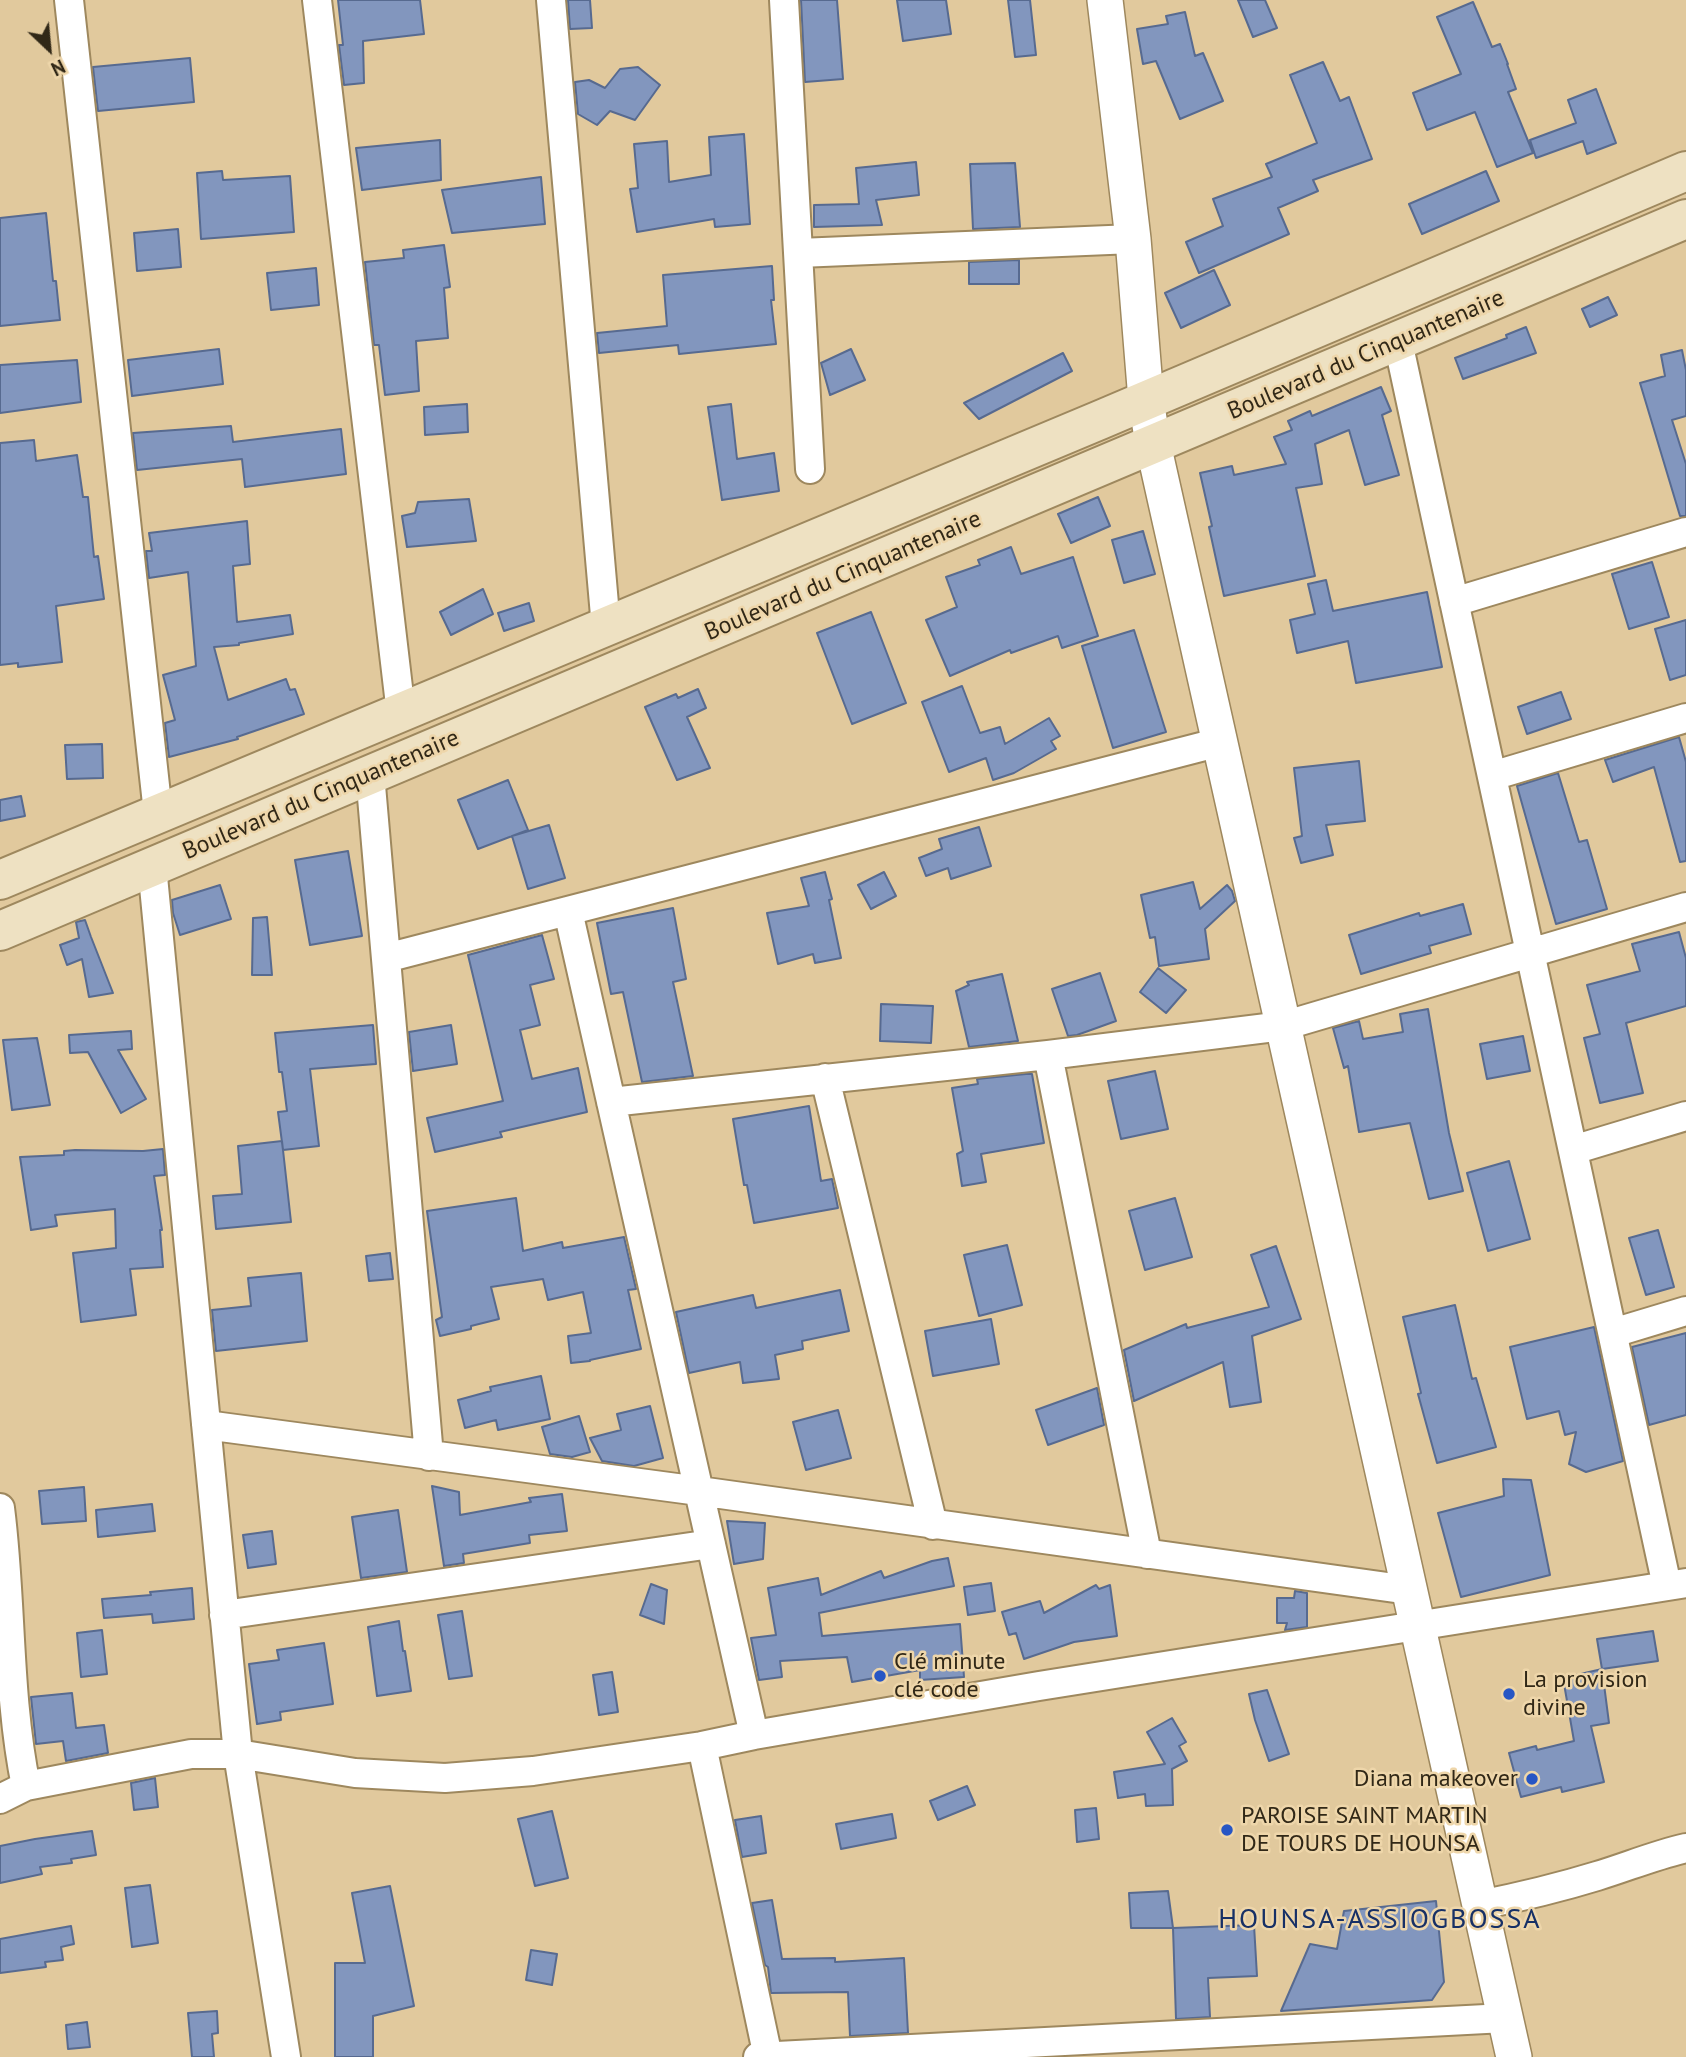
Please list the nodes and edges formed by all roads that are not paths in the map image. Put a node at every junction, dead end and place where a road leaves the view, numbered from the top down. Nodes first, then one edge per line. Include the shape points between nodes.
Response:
1 (69, 0) edge
2 (317, 0) edge
3 (551, 0) edge
4 (784, 0) edge
5 (1109, 1) edge
6 (1686, 171) edge
7 (1686, 219) edge
8 (1133, 239) junction
9 (799, 253) junction
10 (1398, 342) junction
11 (1146, 400) junction
12 (1153, 444) junction
13 (810, 469) dead end
14 (1686, 532) edge
15 (1454, 602) junction
16 (606, 627) junction
17 (401, 713) junction
18 (1686, 718) edge
19 (1220, 742) junction
20 (370, 774) junction
21 (1492, 776) junction
22 (158, 813) junction
23 (152, 866) junction
24 (0, 880) edge
25 (1686, 907) edge
26 (568, 911) junction
27 (0, 931) edge
28 (1531, 953) junction
29 (386, 958) junction
30 (1283, 1026) junction
31 (1048, 1055) junction
32 (825, 1078) junction
33 (611, 1102) junction
34 (1686, 1116) edge
35 (1573, 1150) junction
36 (1686, 1311) edge
37 (1613, 1333) junction
38 (206, 1425) junction
39 (429, 1456) junction
40 (699, 1491) junction
41 (0, 1508) edge
42 (933, 1525) junction
43 (711, 1544) junction
44 (1147, 1554) junction
45 (1677, 1584) edge
46 (1409, 1590) junction
47 (224, 1615) junction
48 (1417, 1625) junction
49 (754, 1735) junction
50 (702, 1746) junction
51 (238, 1754) junction
52 (26, 1786) junction
53 (0, 1799) edge
54 (1686, 1848) edge
55 (1480, 1905) junction
56 (1505, 2018) junction
57 (998, 2051) edge
58 (765, 2056) edge
59 (286, 2057) edge
60 (1514, 2057) edge

1 - 22 street
2 - 17 street
3 - 16 street
4 - 9 street
5 - 8 street
6 - 11 main road, Boulevard du Cinquantenaire
7 - 10 main road, Boulevard du Cinquantenaire
8 - 9 street
8 - 11 street
9 - 13 street
10 - 12 main road, Boulevard du Cinquantenaire
10 - 15 street
11 - 12 street
11 - 16 main road, Boulevard du Cinquantenaire
12 - 19 street
12 - 20 main road, Boulevard du Cinquantenaire
14 - 15 street
15 - 21 street
16 - 17 main road, Boulevard du Cinquantenaire
17 - 22 main road, Boulevard du Cinquantenaire
18 - 21 street
19 - 26 street
19 - 30 street
20 - 23 main road, Boulevard du Cinquantenaire
20 - 29 street
21 - 28 street
22 - 24 main road, Boulevard du Cinquantenaire
23 - 27 main road, Boulevard du Cinquantenaire
23 - 38 street
25 - 28 street
26 - 29 street
26 - 33 street
28 - 30 street
28 - 35 street
29 - 39 street
30 - 31 street
30 - 46 street
31 - 32 street
31 - 44 street
32 - 33 street
32 - 42 street
33 - 40 street
34 - 35 street
35 - 37 street
36 - 37 street
37 - 45 street
38 - 39 street
38 - 47 street
39 - 40 street
40 - 42 street
40 - 43 street
41 - 52 street via 14,1701
42 - 44 street
43 - 47 street
43 - 49 street
44 - 46 street
45 - 48 street
46 - 48 street
47 - 51 street
48 - 49 street
48 - 55 street
49 - 50 street
50 - 51 street via 445,1779 355,1773
50 - 58 street
51 - 52 street via 191,1754
51 - 59 street
52 - 53 street
54 - 55 street via 1541,1893
55 - 56 street
56 - 57 street
56 - 60 street
57 - 58 street

